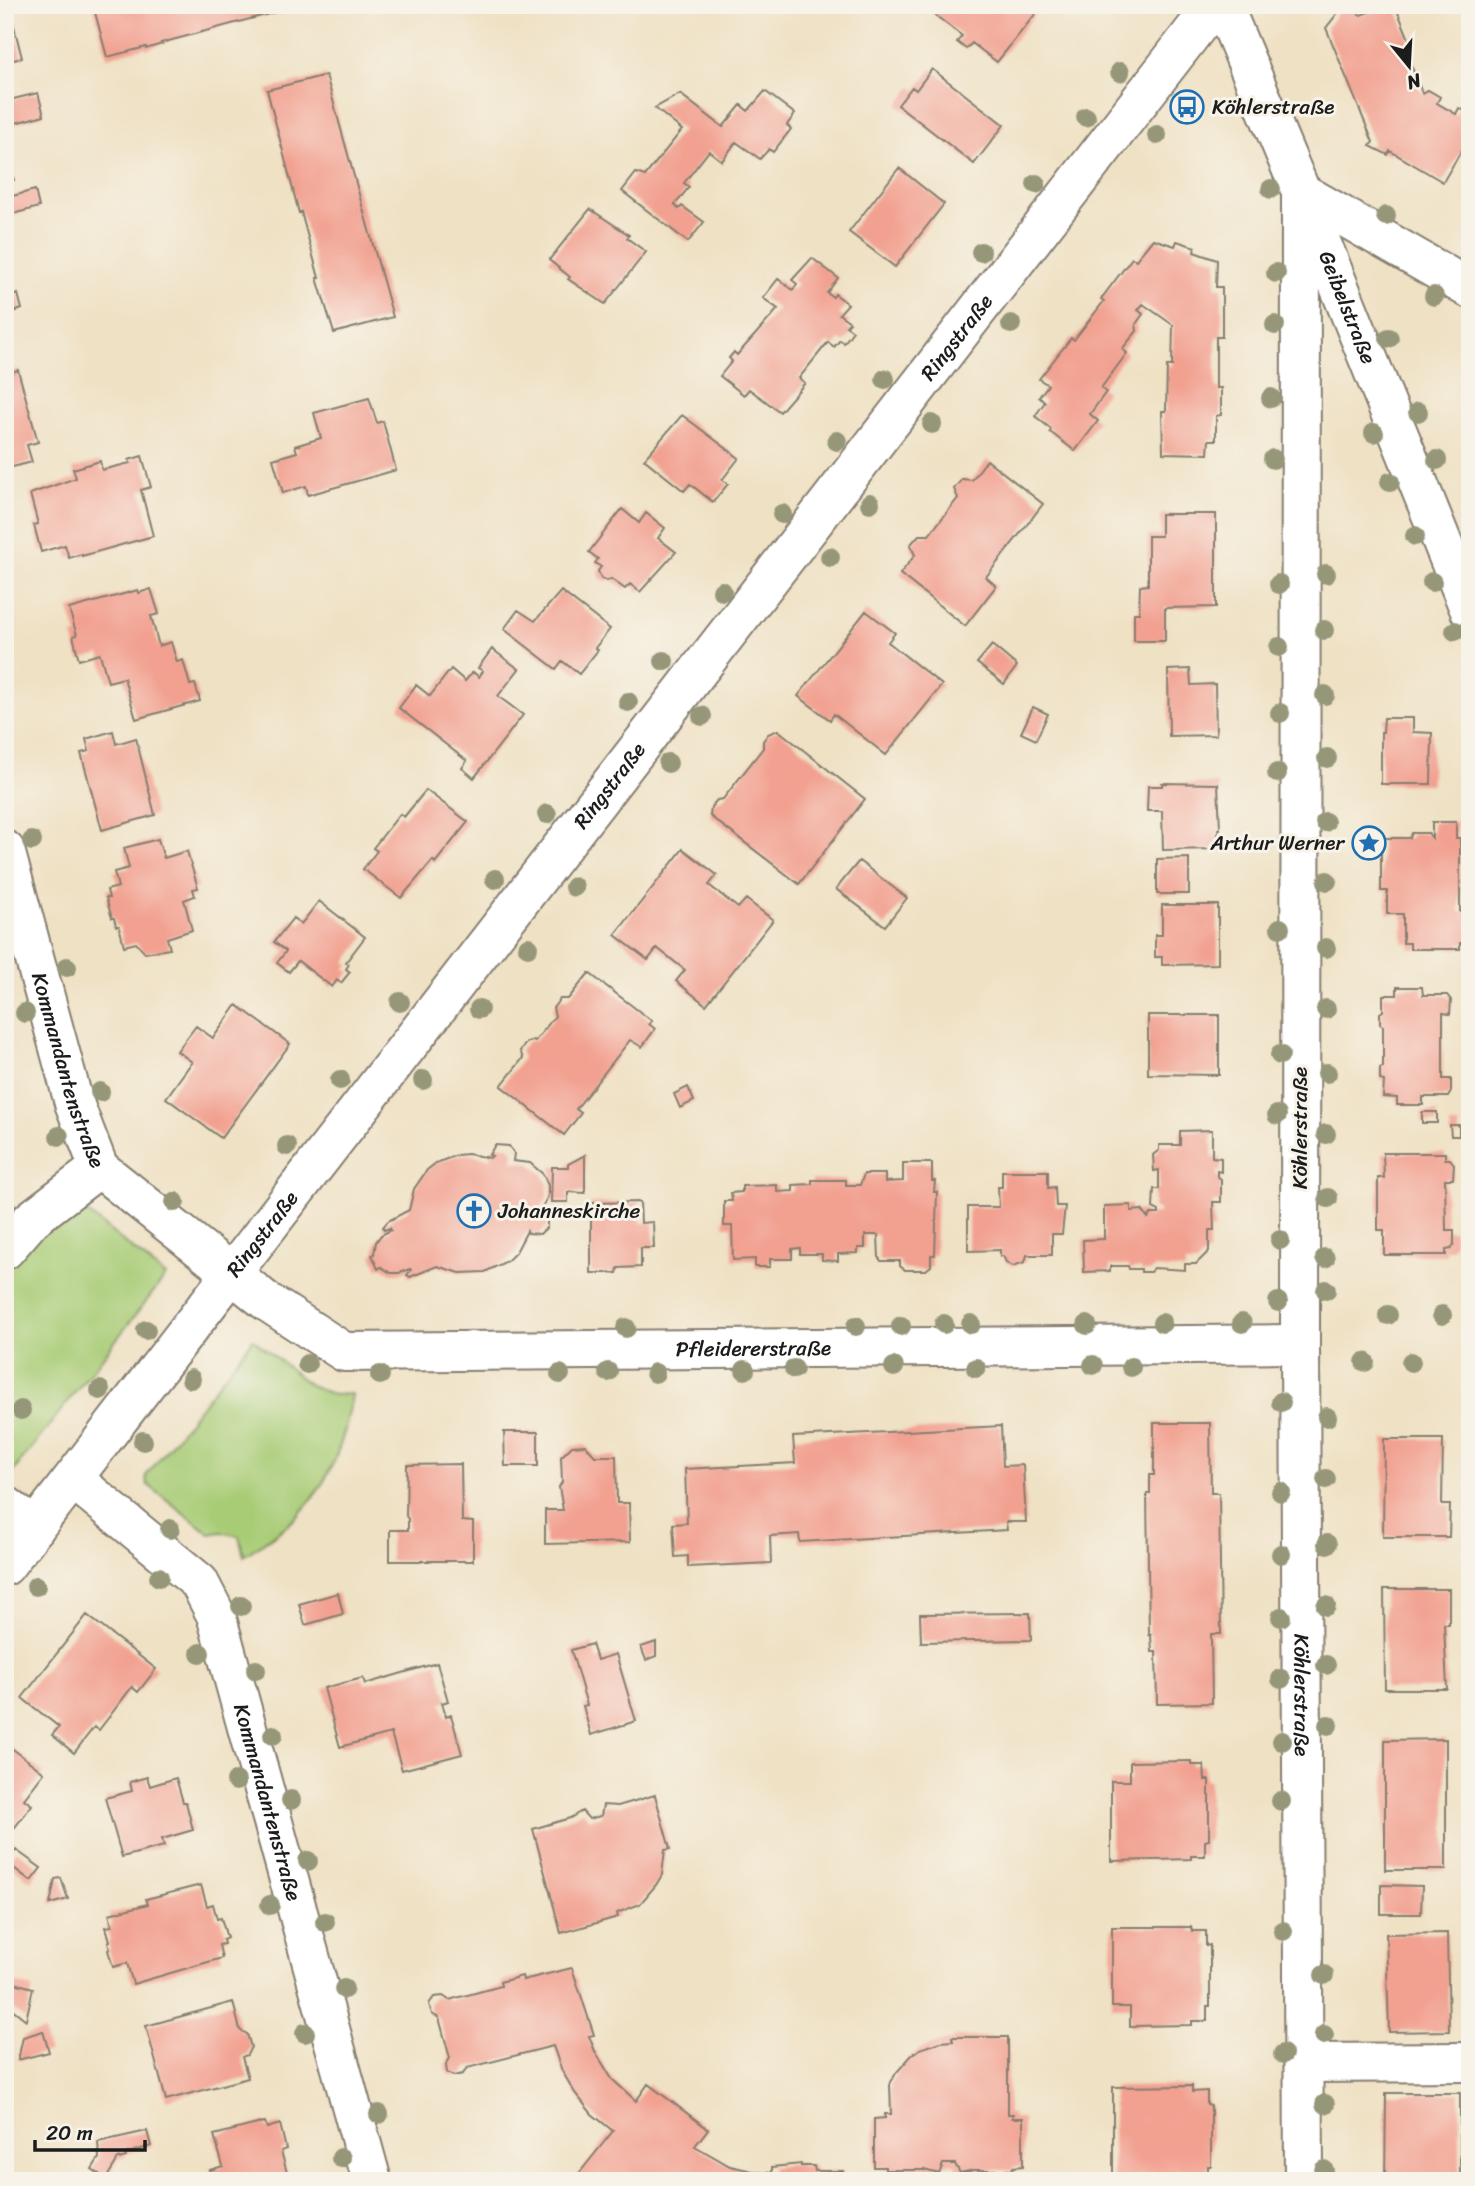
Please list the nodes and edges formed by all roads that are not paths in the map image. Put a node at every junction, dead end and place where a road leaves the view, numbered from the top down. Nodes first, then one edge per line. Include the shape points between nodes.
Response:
1 (1214, 5) edge
2 (1223, 5) edge
3 (1301, 192) junction
4 (1470, 289) edge
5 (1470, 611) edge
6 (5, 849) edge
7 (99, 1168) junction
8 (5, 1250) edge
9 (232, 1274) junction
10 (1300, 1344) junction
11 (73, 1479) junction
12 (5, 1505) edge
13 (35, 1528) junction
14 (5, 1566) edge
15 (1470, 2062) edge
16 (1304, 2063) junction
17 (372, 2181) edge
18 (1304, 2181) edge

1 - 9 street, Ringstraße
2 - 3 street, Geibelstraße
3 - 4 street
3 - 5 street, Geibelstraße
3 - 10 street, Köhlerstraße
6 - 7 street, Kommandantenstraße via 74,1103
7 - 8 street via 32,1219
7 - 9 street, Kommandantenstraße
9 - 10 street, Pfleidererstraße via 344,1352
9 - 11 street, Ringstraße
10 - 16 street, Köhlerstraße
11 - 13 street, Ringstraße
11 - 17 street, Kommandantenstraße via 199,1582 216,1615
12 - 13 street
13 - 14 street, Ringstraße
15 - 16 street
16 - 18 street, Köhlerstraße

